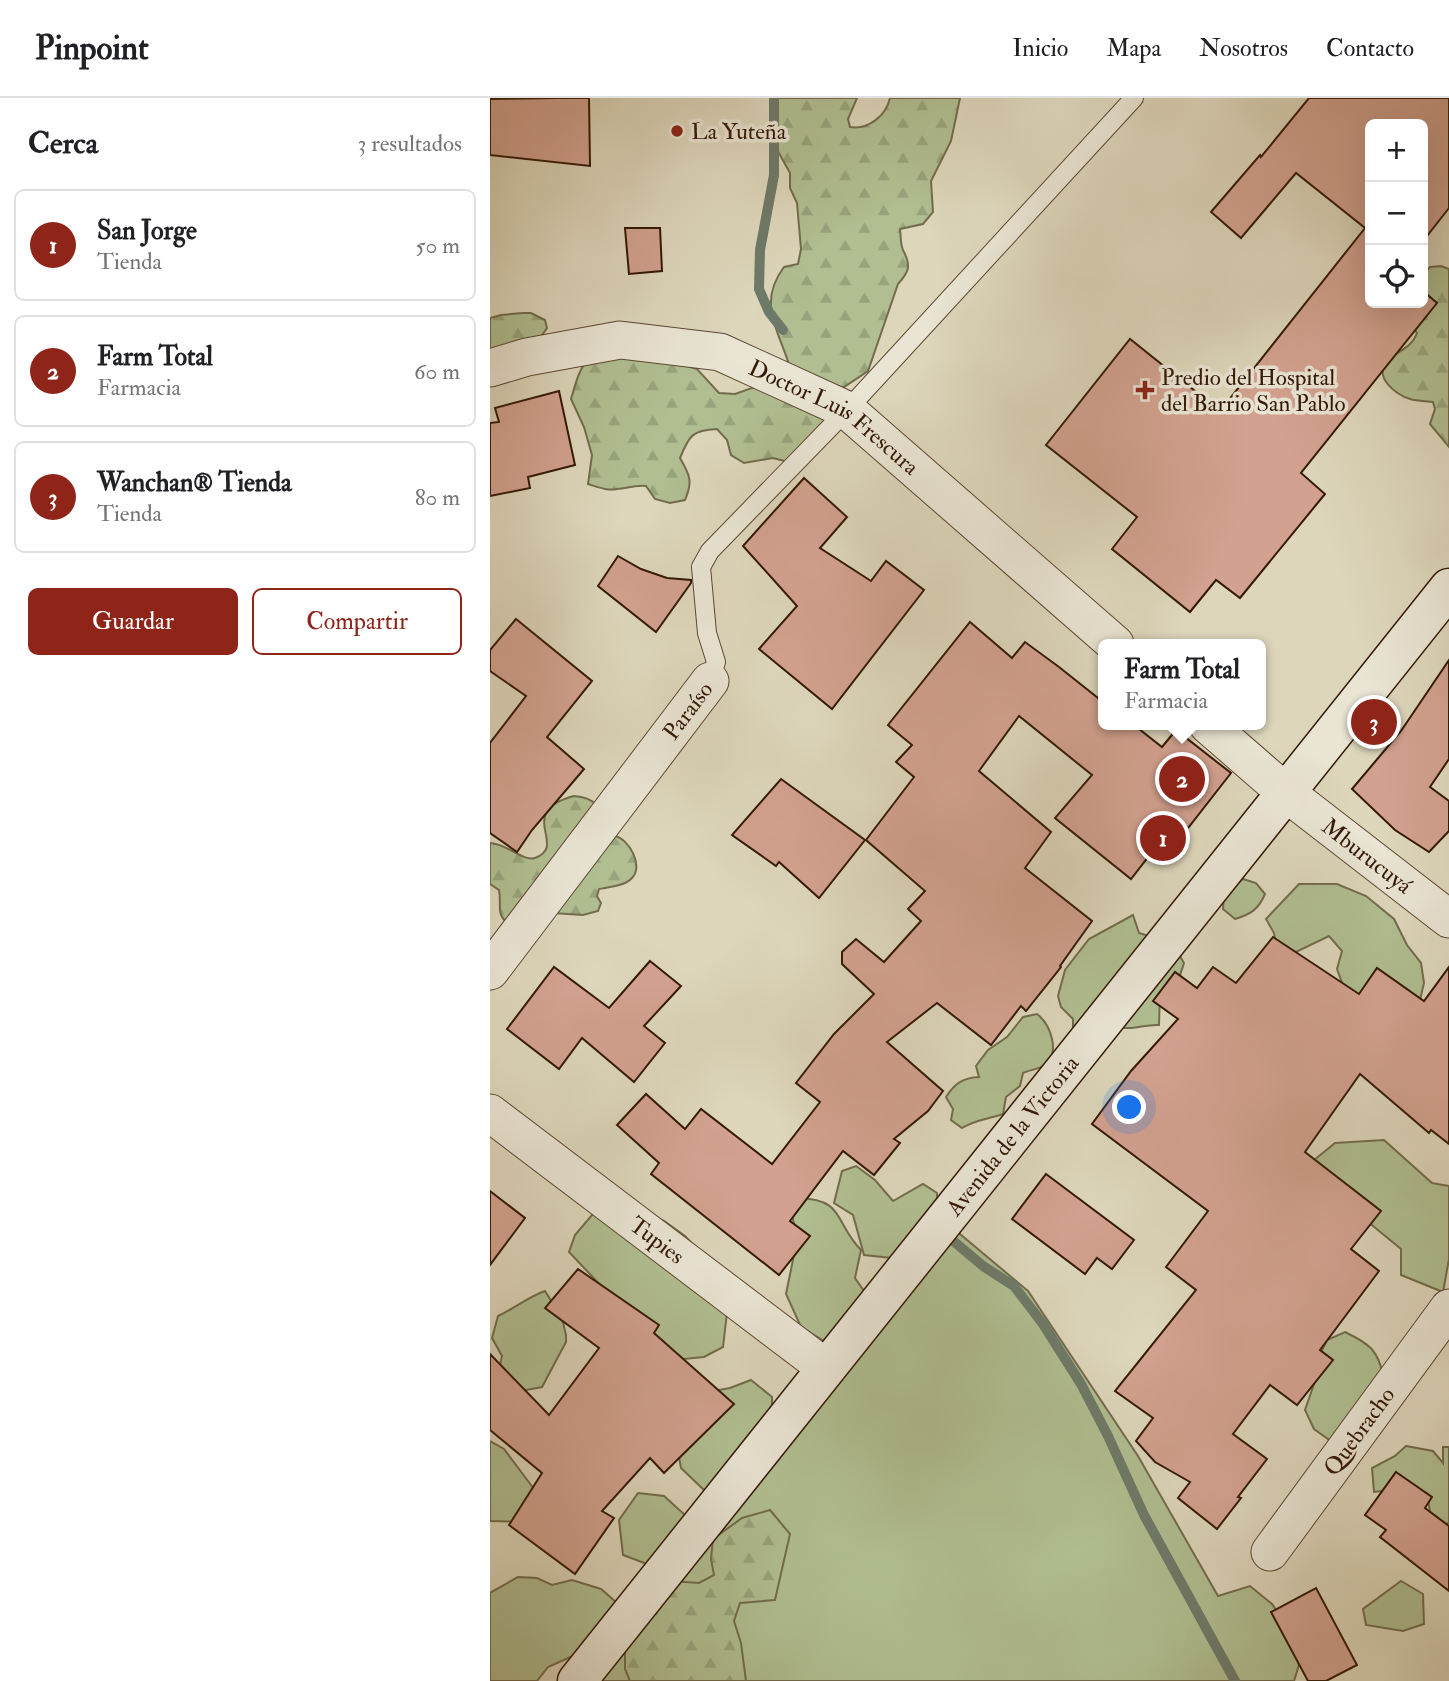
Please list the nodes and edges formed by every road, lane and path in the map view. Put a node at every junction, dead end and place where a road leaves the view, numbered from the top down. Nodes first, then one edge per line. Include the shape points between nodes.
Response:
1 (1134, 98) edge
2 (490, 368) edge
3 (847, 410) junction
4 (1449, 588) edge
5 (1109, 639) edge
6 (710, 681) joint
7 (1214, 730) edge
8 (1285, 792) junction
9 (1449, 919) edge
10 (490, 971) edge
11 (490, 1113) edge
12 (1443, 1327) edge
13 (826, 1368) junction
14 (1270, 1552) dead end
15 (577, 1681) edge

1 - 3 lane
2 - 3 street, Doctor Luis Frescura via 620,340 720,352
3 - 5 street, Doctor Luis Frescura
3 - 6 lane, Paraíso via 710,551 701,567 707,633 716,662
4 - 8 main road, Avenida de la Victoria
6 - 10 street, Paraíso
7 - 8 street
8 - 9 street, Mburucuyá
8 - 13 main road, Avenida de la Victoria
11 - 13 street, Tupies
12 - 14 street, Quebracho
13 - 15 main road, Avenida de la Victoria

